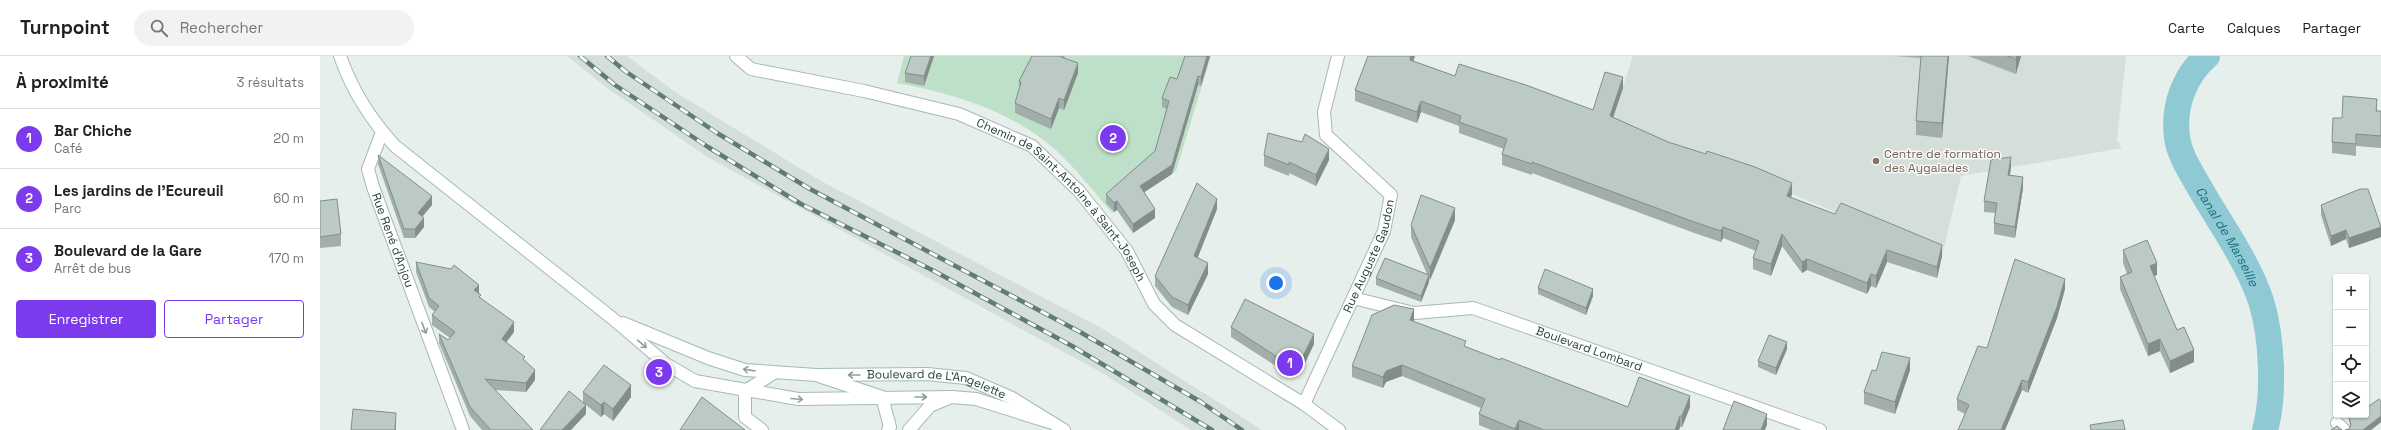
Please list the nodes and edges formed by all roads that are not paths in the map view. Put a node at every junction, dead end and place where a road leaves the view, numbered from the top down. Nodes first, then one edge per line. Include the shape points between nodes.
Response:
1 (340, 56) edge
2 (736, 56) edge
3 (1338, 56) edge
4 (382, 132) junction
5 (1353, 298) junction
6 (612, 318) junction
7 (774, 373) junction
8 (816, 375) junction
9 (745, 391) junction
10 (882, 397) junction
11 (952, 397) junction
12 (1304, 404) junction
13 (1050, 422) junction
14 (463, 430) edge
15 (762, 430) edge
16 (888, 430) edge
17 (909, 430) edge
18 (1064, 430) edge
19 (1339, 430) edge
20 (1820, 430) edge

1 - 4 street via 349,83
2 - 12 street, Chemin de Saint-Antoine à Saint-Joseph via 751,69 864,91 959,114 1032,146 1079,191 1127,251 1154,304 1175,326
3 - 5 street, Rue Auguste Gaudon via 1324,112 1326,135 1391,195 1384,231
4 - 6 street via 395,146
4 -> 14 street, Rue René d'Anjou via 368,169 410,292
5 - 12 street, Rue Auguste Gaudon
5 - 20 street, Boulevard Lombard via 1414,313 1473,308
7 -> 6 street via 745,370 708,358
6 -> 9 street via 666,364 695,381
7 - 8 street
7 - 9 street
8 - 10 street
13 -> 8 street, Boulevard de L'Angelette via 1012,398 966,378 927,374
9 -> 10 street via 798,400
9 - 15 street via 745,416
10 -> 11 street, Boulevard de L'Angelette
10 - 16 street, Boulevard de L'Angelette via 890,426
11 - 13 street, Boulevard de L'Angelette via 976,399
11 - 17 street, Boulevard de L'Angelette via 930,406
12 - 19 street, Chemin de Saint-Antoine à Saint-Joseph
13 - 18 street, Boulevard de L'Angelette

